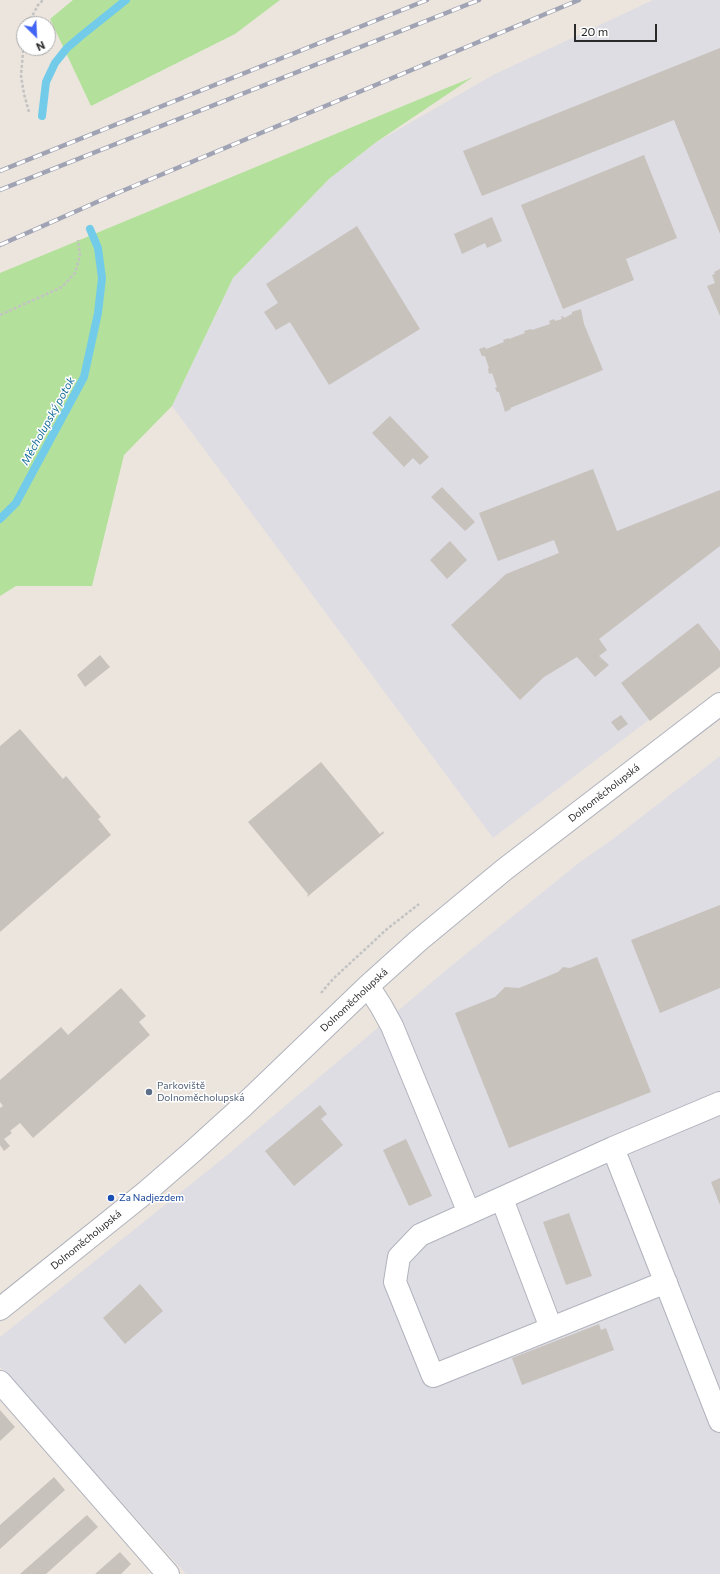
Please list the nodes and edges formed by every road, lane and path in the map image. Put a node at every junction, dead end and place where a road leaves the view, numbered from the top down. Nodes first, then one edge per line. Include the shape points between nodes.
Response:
1 (43, 0) edge
2 (32, 16) edge
3 (23, 56) edge
4 (29, 112) dead end
5 (78, 240) dead end
6 (0, 315) edge
7 (720, 704) edge
8 (368, 986) junction
9 (720, 1103) edge
10 (613, 1148) junction
11 (502, 1199) junction
12 (469, 1213) junction
13 (666, 1282) junction
14 (0, 1309) edge
15 (551, 1328) junction
16 (0, 1382) edge
17 (720, 1421) edge
18 (168, 1574) edge

1 - 2 path
3 - 4 path via 21,76
5 - 6 path via 80,256 75,273 62,288
7 - 8 street, Dolnoměcholupská via 505,869
8 - 12 street via 392,1026
8 - 14 street, Dolnoměcholupská via 174,1168
9 - 10 street
10 - 11 street
10 - 13 street
11 - 12 street
11 - 15 street
12 - 15 street via 420,1235 399,1257 394,1282 433,1376
13 - 15 street
13 - 17 street
16 - 18 street

